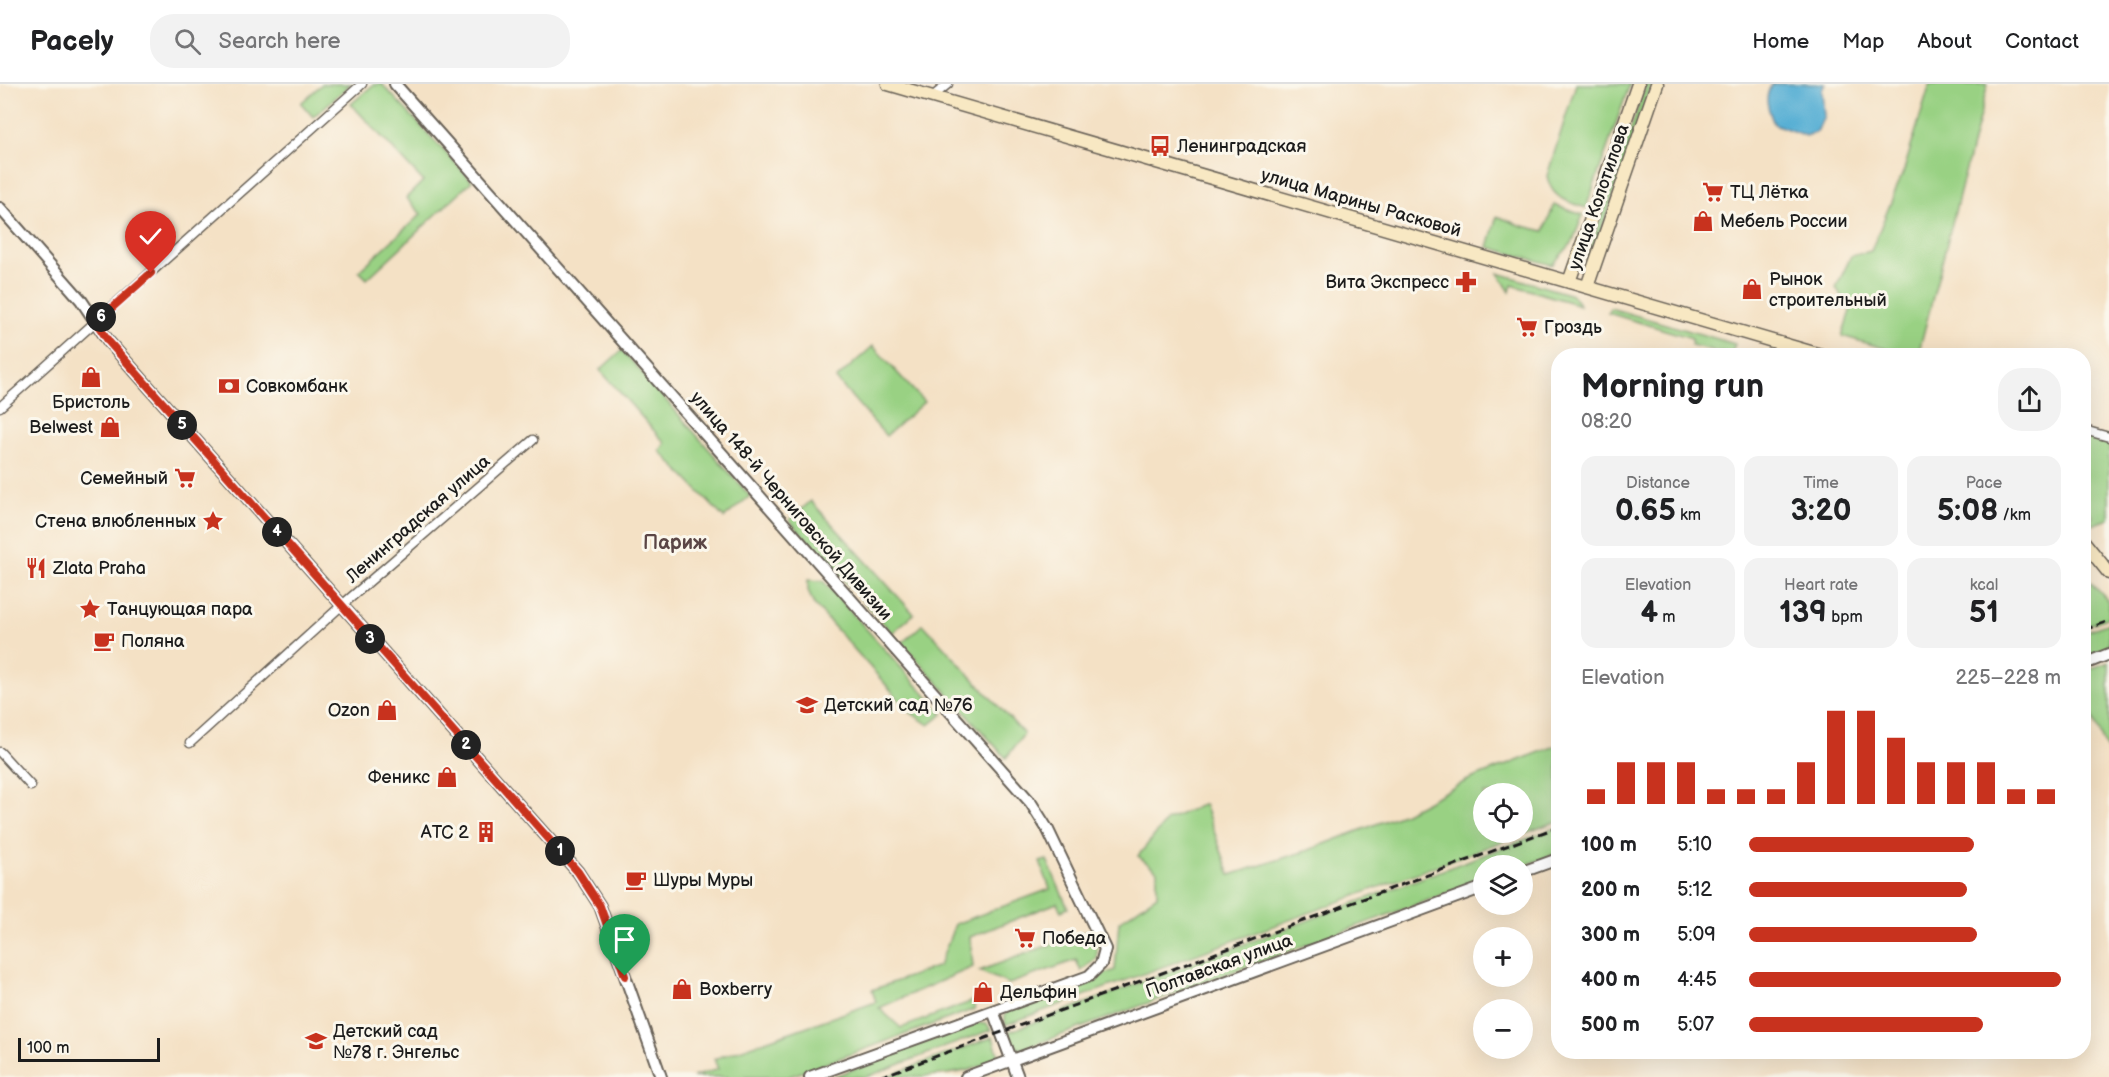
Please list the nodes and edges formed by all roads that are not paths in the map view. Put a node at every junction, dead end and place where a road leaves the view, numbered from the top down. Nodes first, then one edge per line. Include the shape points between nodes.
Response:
1 (362, 84) edge
2 (395, 84) edge
3 (888, 84) edge
4 (948, 84) edge
5 (1638, 84) edge
6 (1656, 84) edge
7 (932, 97) junction
8 (0, 208) edge
9 (1569, 282) junction
10 (1587, 287) junction
11 (96, 322) junction
12 (1797, 348) edge
13 (0, 407) edge
14 (2091, 432) edge
15 (2109, 437) edge
16 (533, 441) dead end
17 (2091, 551) edge
18 (2109, 573) edge
19 (341, 606) junction
20 (2109, 654) edge
21 (2091, 661) edge
22 (190, 743) dead end
23 (0, 752) edge
24 (31, 786) dead end
25 (1551, 862) edge
26 (1533, 868) edge
27 (1473, 890) edge
28 (993, 1011) junction
29 (1012, 1060) junction
30 (661, 1077) edge
31 (810, 1077) edge
32 (966, 1077) edge
33 (1018, 1077) edge

1 - 11 street
2 - 28 street, улица 148-й Черниговской Дивизии via 1031,803 1105,949 1101,964 1089,976
3 - 7 main road, улица Марины Расковой
4 - 7 street
5 - 9 main road, улица Колотилова
6 - 10 main road, улица Колотилова
7 - 9 main road, улица Марины Расковой
8 - 11 street
9 - 10 main road, улица Марины Расковой
10 - 12 main road, улица Марины Расковой
11 - 13 street
11 - 19 street via 109,342
14 - 15 street
16 - 19 street, Ленинградская улица
17 - 18 main road
19 - 22 street, Ленинградская улица
19 - 30 street via 578,872 600,906
20 - 21 street
23 - 24 street
25 - 26 street
27 - 29 street, Полтавская улица
28 - 29 street
28 - 31 street
29 - 32 street, Полтавская улица
29 - 33 street

